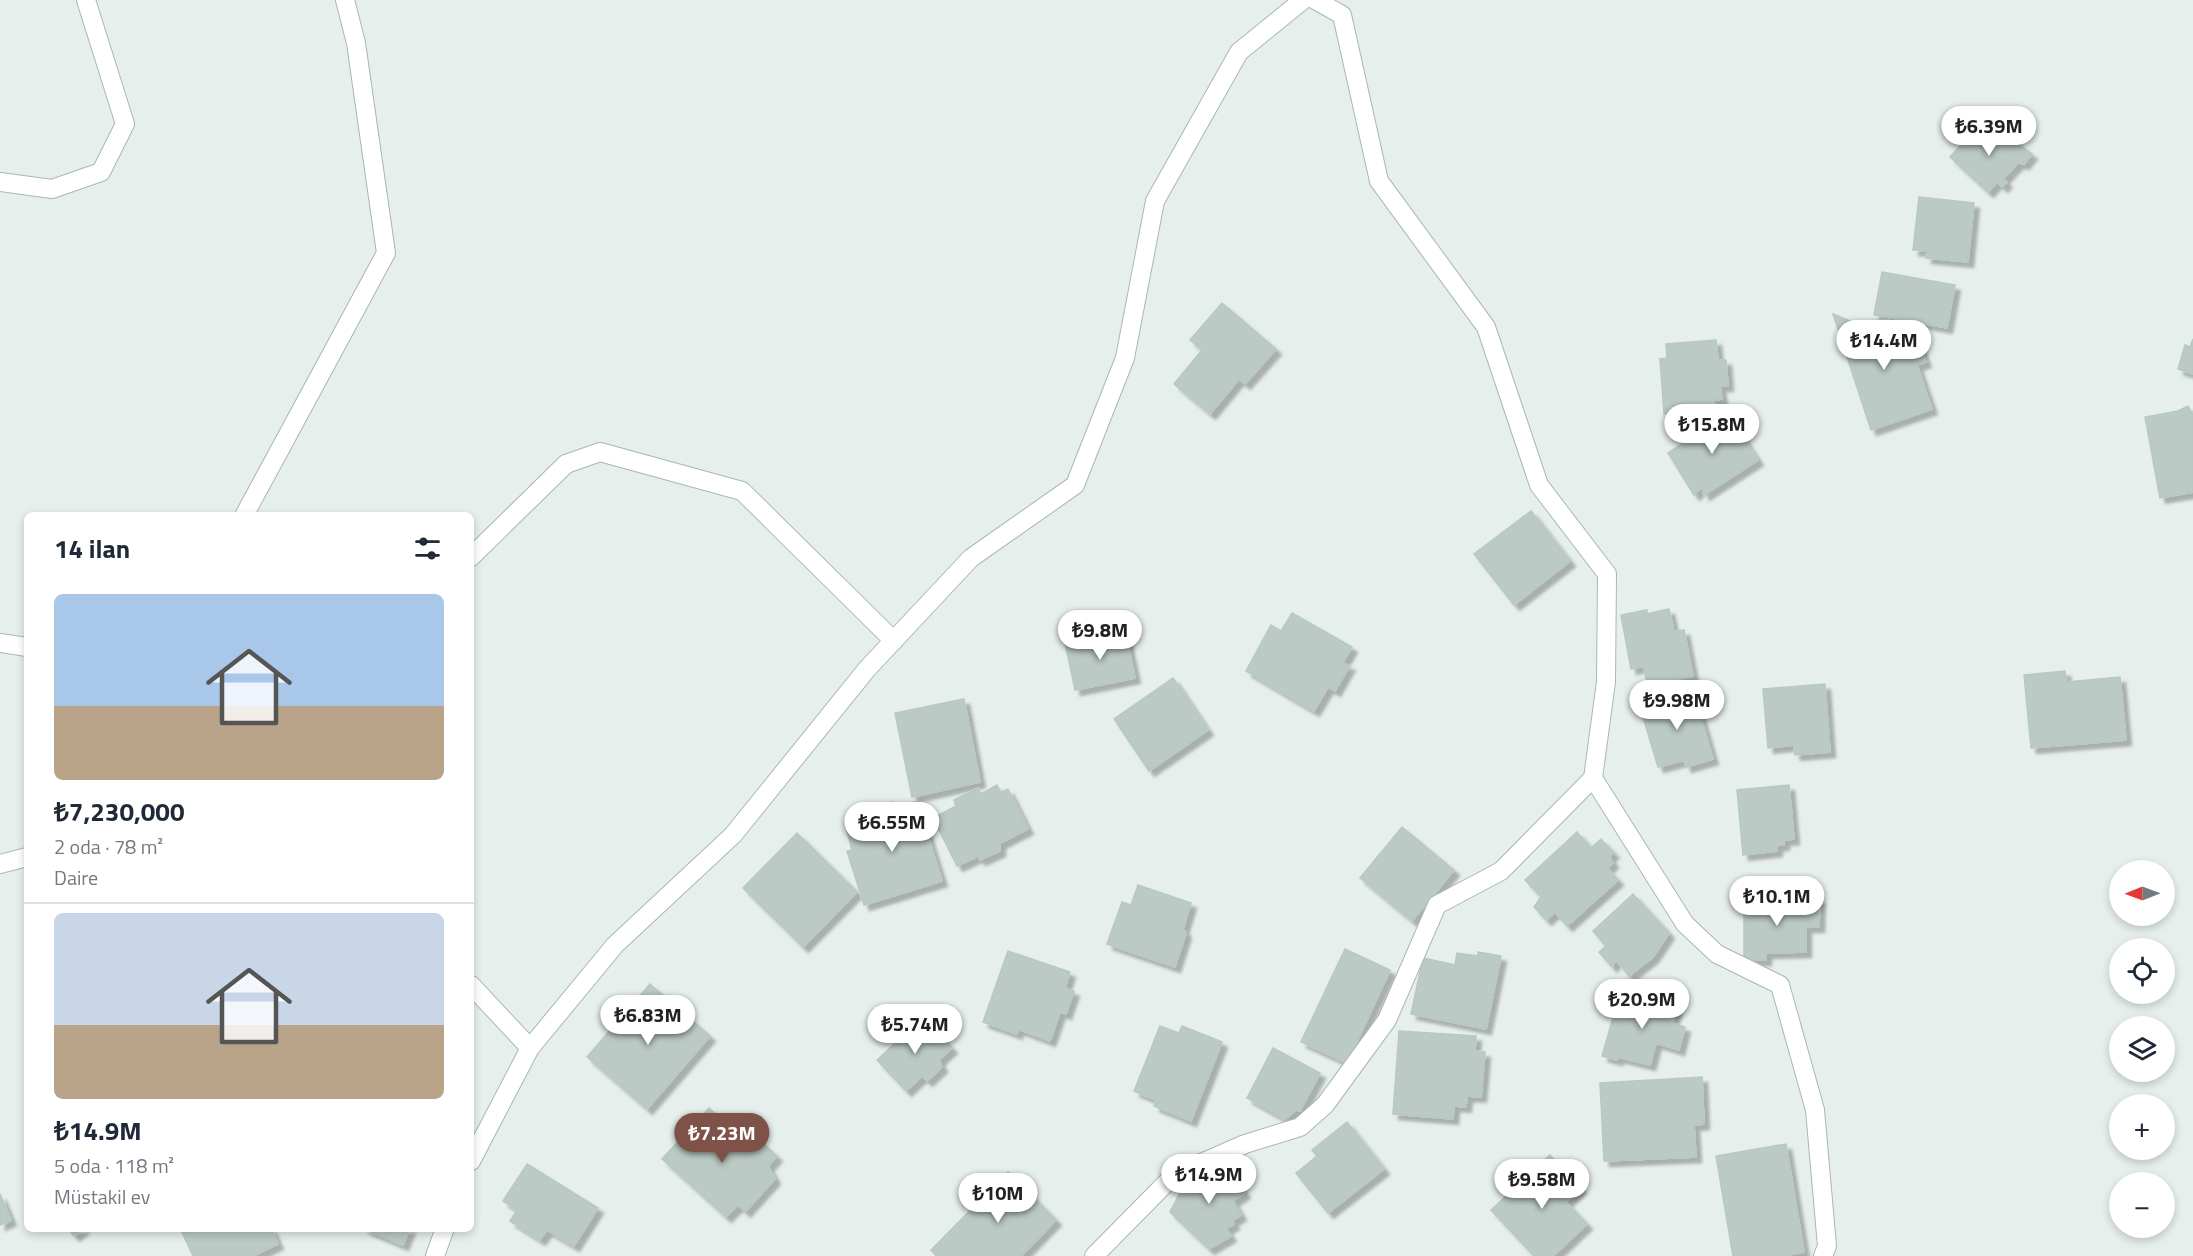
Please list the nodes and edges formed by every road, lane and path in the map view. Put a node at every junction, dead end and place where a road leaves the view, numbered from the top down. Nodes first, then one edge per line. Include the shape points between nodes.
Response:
1 (86, 0) edge
2 (345, 0) edge
3 (1303, 0) edge
4 (1316, 0) edge
5 (0, 182) edge
6 (245, 512) edge
7 (474, 554) edge
8 (894, 641) junction
9 (0, 643) edge
10 (24, 647) edge
11 (1593, 778) junction
12 (24, 858) edge
13 (0, 864) edge
14 (474, 988) edge
15 (530, 1048) junction
16 (474, 1155) edge
17 (444, 1232) edge
18 (435, 1256) edge
19 (1094, 1256) edge
20 (1823, 1256) edge

1 - 5 street via 125,124 101,172 52,189
2 - 6 street via 356,43 387,253
3 - 8 street via 1239,52 1155,201 1125,358 1075,485 970,558
4 - 11 street via 1342,15 1379,181 1486,327 1539,485 1607,574 1606,682
7 - 8 street via 566,464 600,452 742,491
8 - 15 street via 733,835 615,945
9 - 10 street
11 - 19 street via 1501,871 1437,906 1388,1020 1325,1105 1300,1127 1245,1144 1174,1174
11 - 20 street via 1685,924 1717,954 1780,986 1815,1110 1827,1246
12 - 13 street
14 - 15 street
15 - 16 street
17 - 18 street

